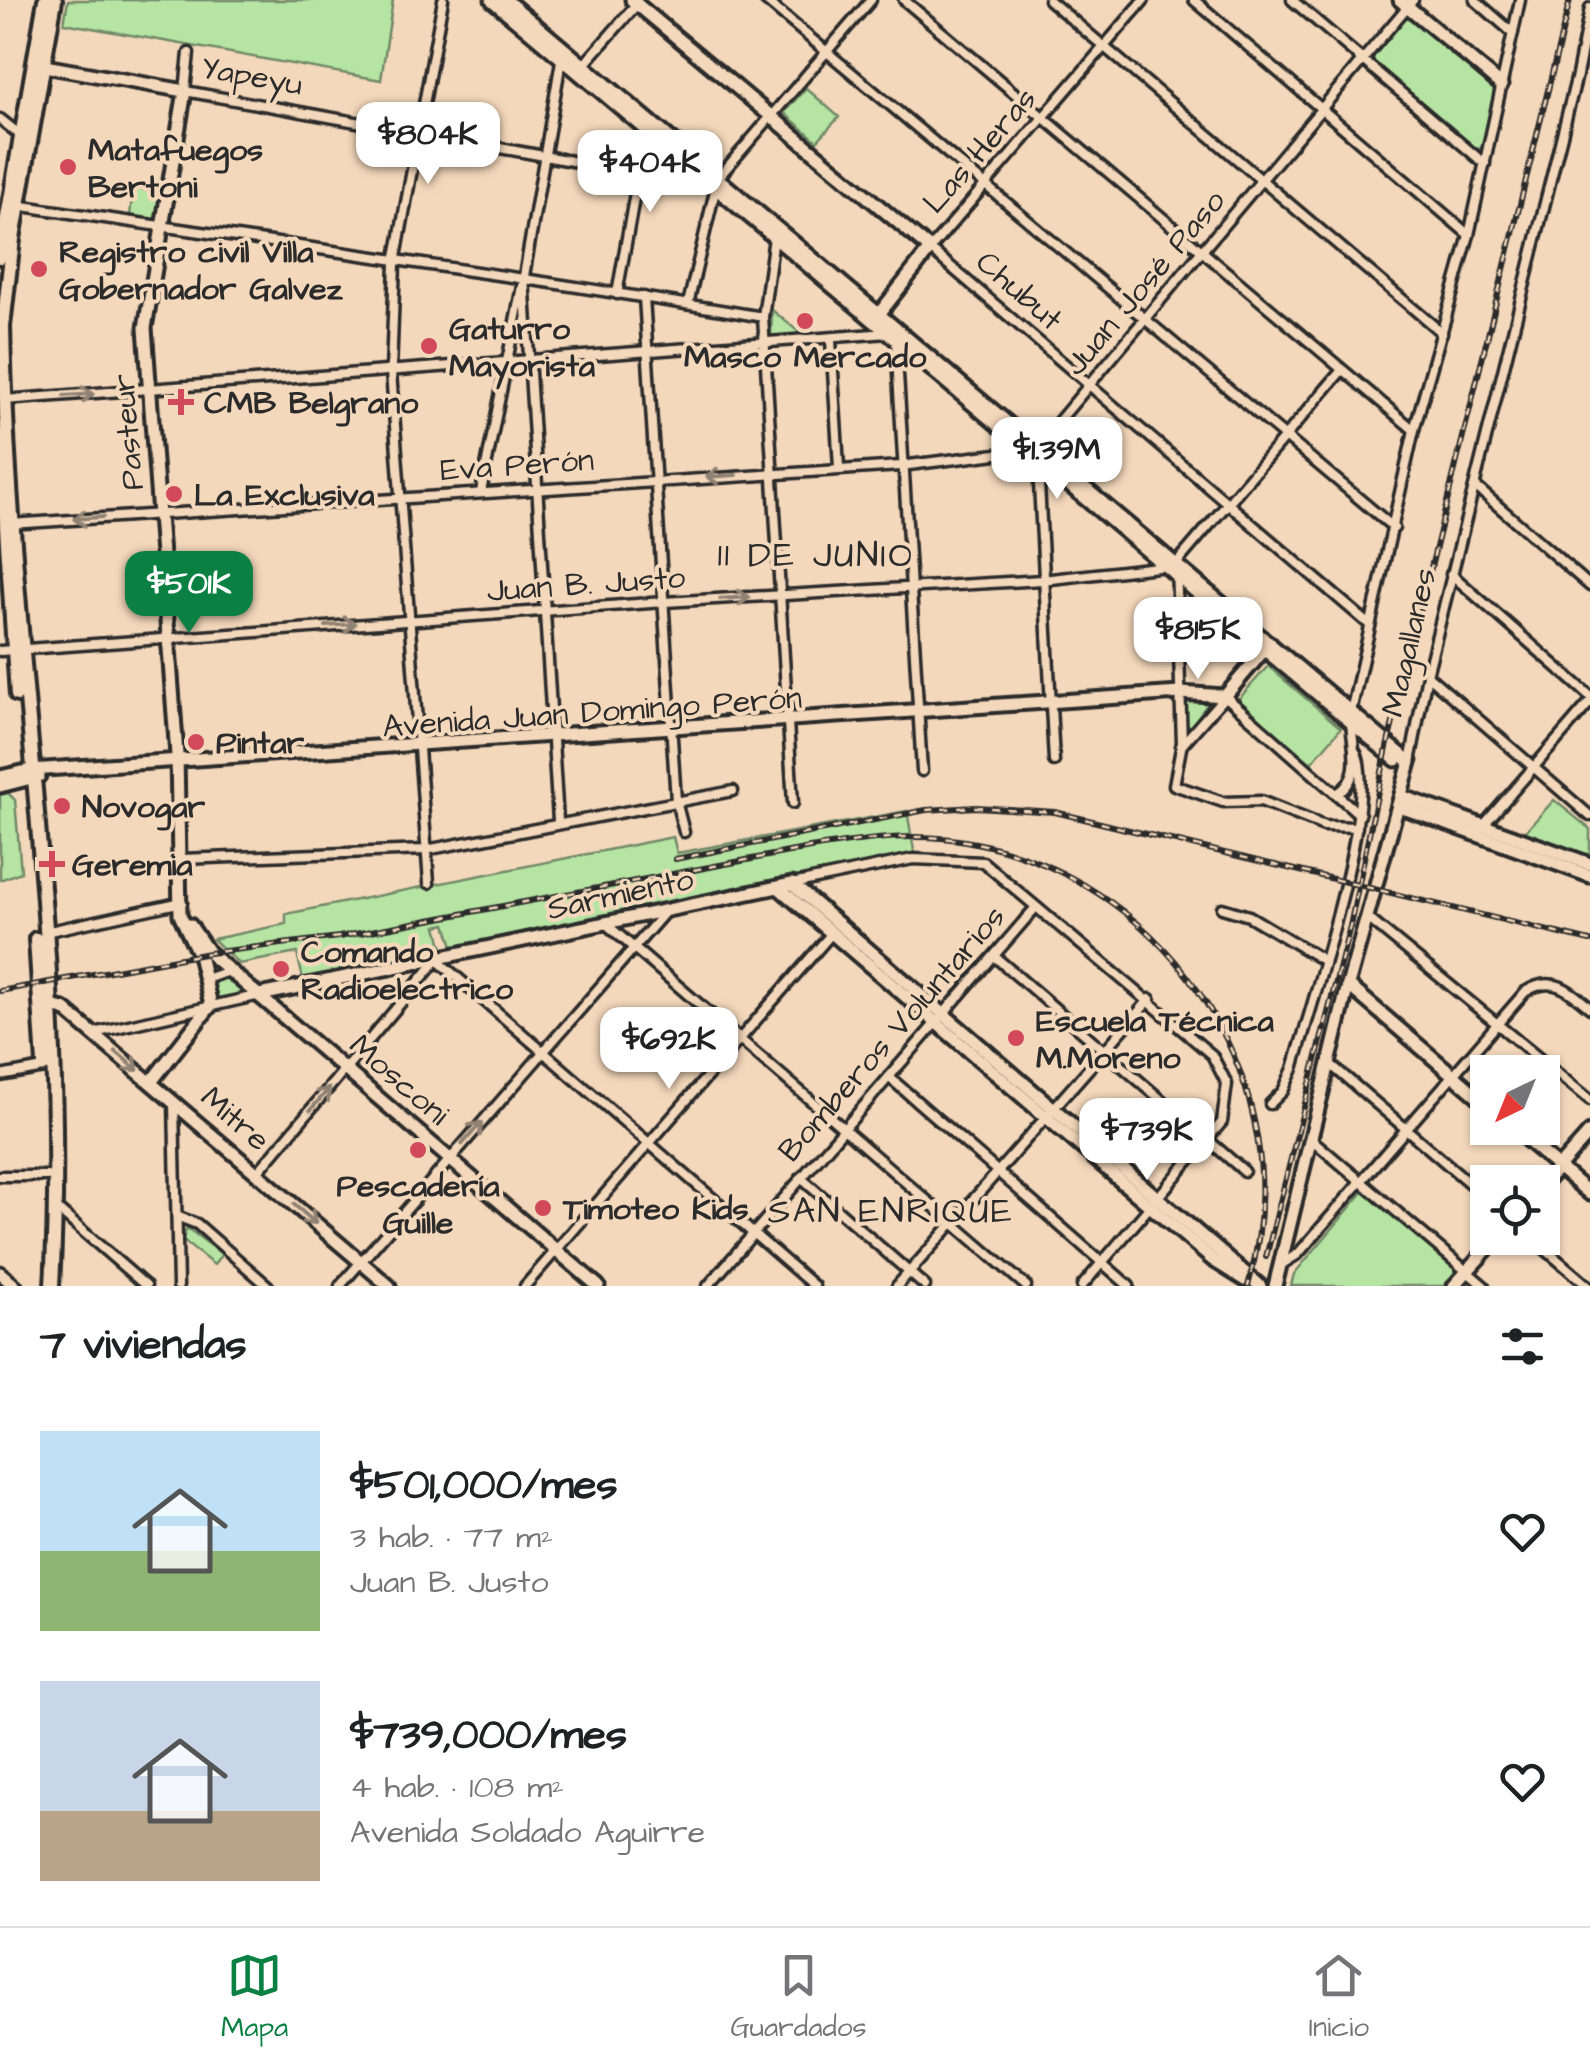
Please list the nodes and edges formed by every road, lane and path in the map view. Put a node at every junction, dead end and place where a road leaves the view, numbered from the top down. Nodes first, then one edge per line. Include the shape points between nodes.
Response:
1 (45, 0) edge
2 (55, 0) edge
3 (443, 0) edge
4 (492, 0) edge
5 (506, 0) edge
6 (765, 0) edge
7 (871, 0) edge
8 (904, 0) edge
9 (1049, 0) edge
10 (1144, 0) edge
11 (1194, 0) edge
12 (1292, 0) edge
13 (1475, 0) edge
14 (1520, 0) edge
15 (637, 1) edge
16 (1407, 2) edge
17 (1590, 8) edge
18 (1512, 33) junction
19 (1104, 47) junction
20 (827, 52) junction
21 (189, 54) dead end
22 (563, 54) junction
23 (1362, 60) junction
24 (38, 65) junction
25 (581, 69) junction
26 (1500, 85) junction
27 (185, 91) junction
28 (1322, 108) junction
29 (771, 116) junction
30 (1043, 118) junction
31 (0, 119) edge
32 (646, 130) junction
33 (419, 134) junction
34 (26, 139) junction
35 (544, 156) junction
36 (1485, 164) junction
37 (638, 174) junction
38 (1261, 181) junction
39 (716, 183) junction
40 (987, 186) junction
41 (14, 205) junction
42 (162, 228) junction
43 (1470, 235) junction
44 (774, 237) junction
45 (930, 249) junction
46 (1202, 250) junction
47 (0, 257) edge
48 (395, 263) junction
49 (524, 276) junction
50 (4, 291) edge
51 (617, 294) junction
52 (644, 297) junction
53 (688, 304) junction
54 (763, 317) junction
55 (876, 317) junction
56 (1145, 319) junction
57 (1442, 334) junction
58 (892, 337) junction
59 (859, 338) junction
60 (831, 340) junction
61 (765, 344) junction
62 (646, 353) junction
63 (528, 362) junction
64 (503, 364) junction
65 (1342, 370) junction
66 (392, 372) junction
67 (1089, 386) junction
68 (152, 390) junction
69 (3, 401) edge
70 (1414, 430) junction
71 (0, 436) edge
72 (1285, 437) junction
73 (1034, 452) junction
74 (901, 466) junction
75 (839, 468) junction
76 (772, 472) junction
77 (657, 480) junction
78 (1475, 486) junction
79 (537, 488) junction
80 (480, 492) junction
81 (401, 497) junction
82 (1228, 504) junction
83 (161, 512) junction
84 (7, 525) edge
85 (1394, 528) junction
86 (1172, 568) junction
87 (1451, 574) junction
88 (1042, 580) junction
89 (1590, 586) edge
90 (909, 588) junction
91 (780, 596) junction
92 (664, 602) junction
93 (545, 612) junction
94 (410, 620) junction
95 (1370, 625) junction
96 (169, 638) junction
97 (1268, 647) junction
98 (12, 649) edge
99 (1427, 674) junction
100 (1183, 696) junction
101 (1225, 696) junction
102 (1590, 699) edge
103 (1050, 705) junction
104 (918, 714) junction
105 (1351, 717) junction
106 (788, 722) junction
107 (672, 730) junction
108 (552, 738) junction
109 (1182, 746) junction
110 (419, 747) junction
111 (1356, 754) junction
112 (1054, 760) dead end
113 (178, 763) junction
114 (1409, 766) junction
115 (1533, 768) junction
116 (922, 771) dead end
117 (27, 775) junction
118 (0, 778) edge
119 (0, 786) edge
120 (733, 791) dead end
121 (1336, 794) junction
122 (676, 801) junction
123 (1400, 801) junction
124 (793, 803) dead end
125 (1360, 815) junction
126 (1590, 816) edge
127 (558, 821) junction
128 (1357, 827) junction
129 (1481, 831) junction
130 (684, 832) dead end
131 (426, 850) junction
132 (181, 860) junction
133 (1590, 864) edge
134 (1590, 876) edge
135 (428, 883) dead end
136 (792, 884) junction
137 (778, 888) junction
138 (182, 902) junction
139 (1036, 906) junction
140 (1222, 908) dead end
141 (666, 912) junction
142 (1369, 919) junction
143 (605, 923) junction
144 (837, 927) junction
145 (39, 933) junction
146 (632, 948) junction
147 (994, 956) junction
148 (437, 960) junction
149 (1323, 960) junction
150 (232, 970) junction
151 (206, 980) junction
152 (1348, 985) junction
153 (260, 995) junction
154 (1150, 999) junction
155 (46, 1004) junction
156 (210, 1005) junction
157 (1590, 1008) edge
158 (941, 1017) junction
159 (1499, 1023) junction
160 (94, 1033) junction
161 (740, 1039) junction
162 (1102, 1049) junction
163 (543, 1052) junction
164 (1329, 1063) junction
165 (44, 1068) junction
166 (346, 1069) junction
167 (0, 1076) edge
168 (1453, 1076) junction
169 (888, 1077) junction
170 (151, 1082) junction
171 (1470, 1091) edge
172 (1590, 1100) edge
173 (174, 1102) junction
174 (1270, 1104) dead end
175 (1048, 1110) junction
176 (1407, 1128) junction
177 (844, 1129) junction
178 (1590, 1132) edge
179 (1310, 1138) junction
180 (1209, 1140) junction
181 (649, 1143) junction
182 (1533, 1145) edge
183 (450, 1158) junction
184 (1557, 1165) edge
185 (1560, 1166) edge
186 (1560, 1168) edge
187 (996, 1171) junction
188 (1244, 1171) dead end
189 (257, 1172) junction
190 (0, 1176) edge
191 (48, 1176) junction
192 (801, 1178) junction
193 (1362, 1180) junction
194 (1470, 1183) edge
195 (1590, 1194) edge
196 (1156, 1202) junction
197 (52, 1205) junction
198 (178, 1216) junction
199 (952, 1222) junction
200 (754, 1234) junction
201 (556, 1250) junction
202 (1482, 1255) edge
203 (1552, 1255) edge
204 (361, 1262) junction
205 (1102, 1264) junction
206 (1282, 1264) junction
207 (1467, 1271) junction
208 (909, 1272) junction
209 (0, 1274) edge
210 (15, 1286) edge
211 (44, 1286) edge
212 (52, 1286) edge
213 (146, 1286) edge
214 (178, 1286) edge
215 (268, 1286) edge
216 (340, 1286) edge
217 (389, 1286) edge
218 (525, 1286) edge
219 (598, 1286) edge
220 (708, 1286) edge
221 (814, 1286) edge
222 (896, 1286) edge
223 (925, 1286) edge
224 (1026, 1286) edge
225 (1082, 1286) edge
226 (1129, 1286) edge
227 (1256, 1286) edge
228 (1275, 1286) edge
229 (1454, 1286) edge
230 (1484, 1286) edge
231 (1588, 1286) edge

1 - 24 main road
2 - 24 main road
3 - 33 street
4 - 22 main road
5 - 22 main road
6 - 20 street
7 - 20 street
8 - 30 street
9 - 19 street
10 - 19 street, Las Heras
11 - 28 street
12 - 23 street
13 - 18 street
14 - 18 street
15 - 25 street
15 - 29 main road, Chubut
16 - 23 street, Juan José Paso
16 - 26 main road
17 - 78 street, Magallanes
18 - 26 street
19 - 30 street, Las Heras
19 - 38 street
20 - 29 street
20 - 40 street
21 - 27 street
22 - 25 main road
22 - 35 street
23 - 28 street, Juan José Paso
23 - 36 street
24 - 27 main road, Yapeyu
24 - 34 main road
25 - 32 main road
25 - 39 main road
26 - 36 street
27 - 33 street, Yapeyu
27 - 42 main road, Pasteur
28 - 38 street, Juan José Paso
28 - 43 street
29 - 39 street
29 - 45 main road, Chubut
30 - 40 street, Las Heras
30 - 46 street
31 - 34 street
32 - 37 street
32 - 39 main road
33 - 35 street, Yapeyu
33 - 48 street
34 - 41 main road
35 - 37 street, Yapeyu
35 - 49 street
36 - 43 street
37 - 51 street
38 - 46 street, Juan José Paso
38 - 57 street
39 - 44 main road
39 - 53 street
39 - 55 main road
40 - 45 street, Las Heras
40 - 56 street
41 - 42 street
41 - 47 main road
41 - 50 main road
42 - 48 street
42 - 68 main road, Pasteur via 145,328
43 - 57 street
44 - 54 street
44 - 55 main road
45 - 55 main road, Las Heras
45 - 67 street, Chubut
46 - 56 street, Juan José Paso
46 - 65 street
48 - 49 street
48 - 66 street
49 - 51 street
49 - 63 street
49 - 64 street
50 - 69 main road
51 - 52 street
52 - 53 street
52 - 62 street
53 - 54 street
54 - 61 street
55 - 58 main road
55 - 59 street, Las Heras
55 - 73 main road
56 - 67 street, Juan José Paso
56 - 72 street
57 - 70 street
58 - 59 street
58 - 73 main road
58 - 74 street
59 - 60 street
60 - 61 street
60 - 75 street
61 - 62 street
61 - 76 street
62 - 63 street
62 - 77 street
63 - 64 street
63 - 79 street
64 - 66 street
64 - 80 street
65 - 70 street
65 - 72 street
66 - 68 street
66 - 81 street
67 - 73 street, Juan José Paso
67 - 82 street, Chubut
69 -> 68 street
68 - 83 main road, Pasteur
69 - 84 main road
70 - 85 street
71 - 84 main road
72 - 82 street
72 - 85 street
73 - 74 street, Eva Perón
73 - 86 main road
73 - 88 street
74 - 75 street, Eva Perón
74 - 90 street
75 - 76 street, Eva Perón
76 -> 77 street, Eva Perón
76 - 91 street
77 - 79 street, Eva Perón
77 - 92 street
78 - 87 street, Magallanes
78 - 89 street
79 - 80 street, Eva Perón
79 - 93 street
80 - 81 street, Eva Perón
81 - 83 street, Eva Perón
81 - 94 street
82 - 86 street
82 - 95 street, Chubut
83 -> 84 street, Eva Perón
83 - 96 main road, Pasteur
84 - 98 main road
85 - 95 street
86 - 88 street, Juan B. Justo
86 - 97 main road
86 - 100 street
87 - 99 street, Magallanes
87 - 102 street
88 - 90 street, Juan B. Justo
88 - 103 street
90 - 91 street, Juan B. Justo
90 - 104 street
92 -> 91 street, Juan B. Justo
91 - 106 street
92 - 93 street, Juan B. Justo
92 - 107 street
93 - 94 street, Juan B. Justo
93 - 108 street
96 -> 94 street, Juan B. Justo
94 - 110 street
95 - 105 street
96 - 98 street, Juan B. Justo
96 - 113 main road, Pasteur
97 - 101 main road
97 - 105 main road
98 - 117 main road
99 - 114 street, Magallanes
99 - 115 street
100 - 101 main road, Avenida Juan Domingo Perón
100 - 103 main road, Avenida Juan Domingo Perón
100 - 109 street
101 - 109 street
101 - 121 street
102 - 115 street
103 - 104 main road, Avenida Juan Domingo Perón
103 - 112 street
104 - 106 main road, Avenida Juan Domingo Perón
104 - 116 street
105 - 111 street
105 - 114 main road
106 - 107 main road, Avenida Juan Domingo Perón
106 - 124 street
107 - 108 main road, Avenida Juan Domingo Perón
107 - 122 street
108 - 110 main road, Avenida Juan Domingo Perón
108 - 127 street
109 - 128 street via 1174,785 1223,802 1262,801 1324,826
110 - 113 main road, Avenida Juan Domingo Perón
110 - 131 street
111 - 121 street via 1352,776
111 - 125 street
113 - 117 main road, Avenida Juan Domingo Perón
113 - 132 main road, Pasteur
114 - 123 main road, Magallanes
115 - 126 street
115 - 129 street
117 - 118 main road, Avenida Juan Domingo Perón
117 - 119 main road, Avenida Juan Domingo Perón
117 - 145 main road
120 - 122 street
121 - 125 street
122 - 127 street
122 - 130 street
123 - 129 main road
123 - 142 main road, Magallanes
125 - 128 street
127 - 131 street
128 - 149 street
129 - 133 main road
129 - 134 main road
131 - 132 street
131 - 135 street
132 - 138 main road, Pasteur
136 - 137 main road, Sarmiento
136 - 139 street, Sarmiento via 914,859 983,862
136 - 144 main road
137 - 141 main road, Sarmiento
137 - 144 main road
138 - 145 street
138 - 150 main road, Mosconi via 206,949
138 - 151 main road, Pasteur via 180,915
139 - 147 street, Bomberos Voluntarios
139 - 154 street
140 - 149 street via 1250,916
141 - 143 main road, Sarmiento
141 - 146 street
142 - 152 main road, Magallanes
142 - 159 street
143 - 146 street
143 - 148 main road, Sarmiento
144 - 158 main road
144 - 161 street
145 - 155 main road
146 - 161 street
146 - 163 street
147 - 158 street, Bomberos Voluntarios
147 - 162 street
148 - 153 main road, Sarmiento
148 - 163 street
148 - 166 street
149 - 174 street via 1292,1068
150 - 151 street
150 - 153 main road, Mosconi
151 - 156 main road, Pasteur
152 - 164 main road, Magallanes
152 - 168 main road
153 - 156 street, Sarmiento
153 - 166 main road, Mosconi
154 - 162 street
154 - 180 street via 1212,1056 1226,1084 1222,1122
155 - 160 main road, Mitre via 64,1008
155 - 165 main road
155 - 197 main road
156 - 160 street, Sarmiento
156 - 170 main road
157 - 159 street via 1567,989 1544,983 1524,992
158 - 169 street, Bomberos Voluntarios
158 - 175 main road
159 - 168 street
159 - 172 street
160 -> 170 main road, Mitre
161 - 177 street
161 - 181 street
162 - 175 street
162 - 180 street
163 - 181 street
183 -> 163 street
164 - 176 street
164 - 179 main road, Magallanes
165 - 167 street
165 - 191 main road
166 - 183 main road, Mosconi
189 -> 166 street
168 - 171 main road
168 - 176 street
169 - 177 street, Bomberos Voluntarios
169 - 187 street
170 - 173 main road, Mitre
173 - 189 main road, Mitre
173 - 198 street
175 - 187 street
175 - 196 main road
176 - 193 street
176 - 194 street
177 - 192 street, Bomberos Voluntarios
177 - 199 street
178 - 185 main road
179 - 193 street
179 - 206 main road, Magallanes
180 - 188 street
180 - 196 street
181 - 200 street
181 - 201 street
182 - 184 main road
183 - 201 main road, Mosconi
183 - 204 street
186 - 195 main road
187 - 199 street
187 - 205 street
189 -> 204 main road, Mitre
190 - 191 street
191 - 197 main road
192 - 200 street, Bomberos Voluntarios
192 - 208 street
193 - 206 street
193 - 207 street
196 - 205 street
196 - 227 main road
197 - 211 main road
197 - 212 main road
197 - 213 street
198 - 214 street
198 - 215 street
199 - 208 street
199 - 224 street
200 - 220 street, Bomberos Voluntarios
200 - 221 street
201 - 218 street
201 - 219 main road, Mosconi
202 - 207 main road
203 - 231 street
204 - 216 street
204 - 217 main road, Mitre
205 - 225 street
205 - 226 street
206 - 228 main road, Magallanes
207 - 229 main road
207 - 230 street
208 - 222 street
208 - 223 street
209 - 210 main road

